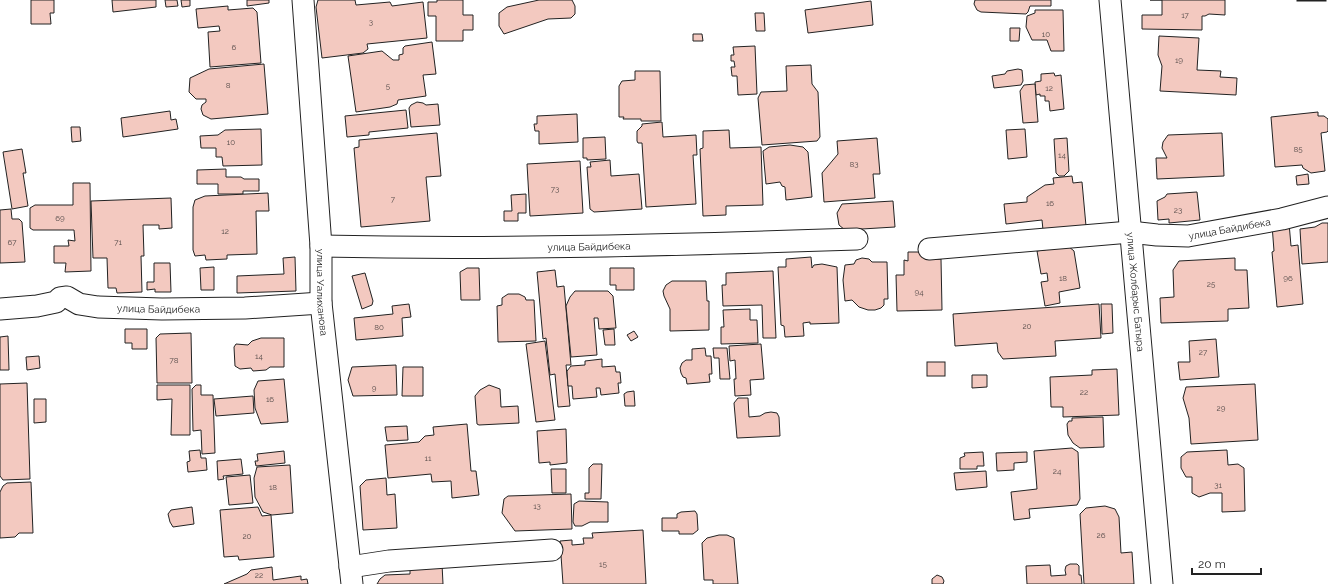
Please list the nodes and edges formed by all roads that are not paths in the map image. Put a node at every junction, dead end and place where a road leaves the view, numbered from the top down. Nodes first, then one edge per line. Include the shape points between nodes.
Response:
1 (303, 0) edge
2 (1110, 0) edge
3 (1328, 207) edge
4 (1130, 232) junction
5 (857, 239) dead end
6 (321, 246) junction
7 (930, 249) dead end
8 (321, 303) junction
9 (0, 309) edge
10 (552, 550) dead end
11 (351, 575) edge
12 (1162, 584) edge

1 - 6 street, улица Уалиханова
2 - 4 street, улица Жолбарыс Батыра
3 - 4 street, улица Байдибека via 1282,219 1188,236
4 - 7 street, улица Байдибека
4 - 12 street, улица Жолбарыс Батыра
5 - 6 street, улица Байдибека via 657,245
6 - 8 street, улица Уалиханова
8 - 9 street, улица Байдибека via 245,308 162,309 98,307 79,304 67,297 37,306
8 - 11 street, улица Уалиханова
10 - 11 street via 389,561

